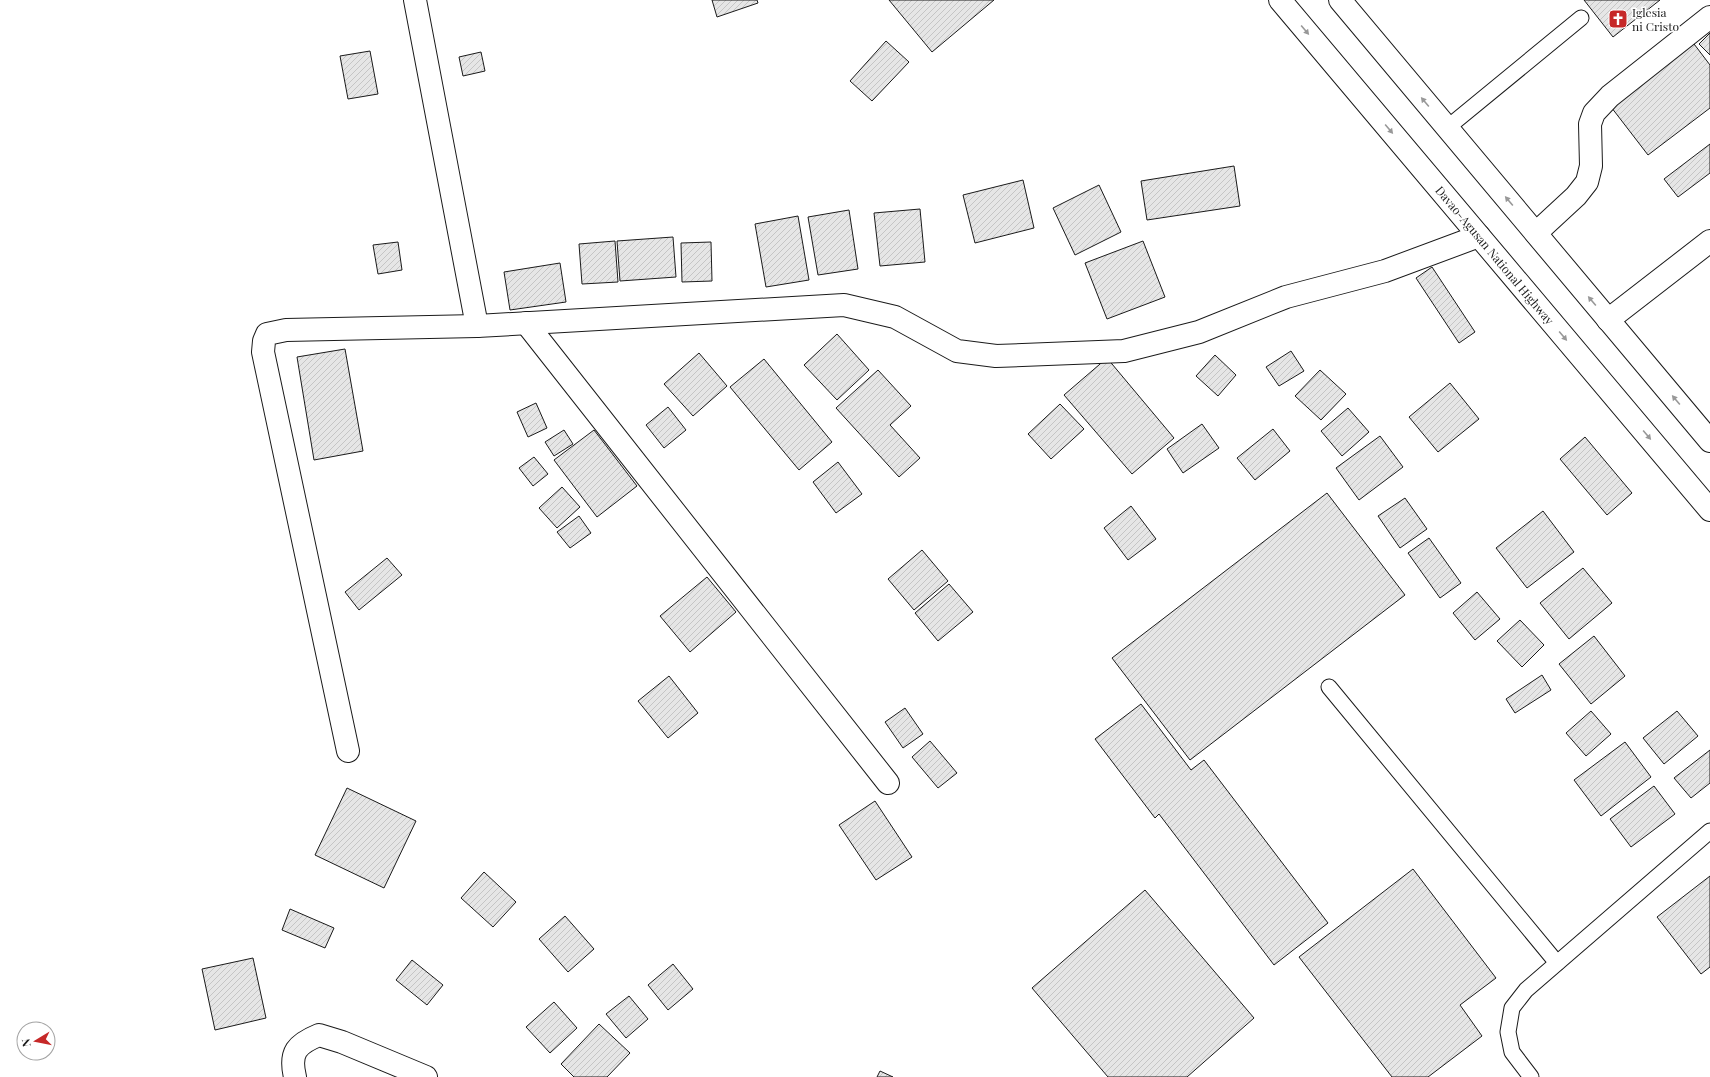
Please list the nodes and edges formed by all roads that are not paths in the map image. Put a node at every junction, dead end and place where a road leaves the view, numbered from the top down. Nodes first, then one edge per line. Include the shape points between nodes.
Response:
1 (415, 0) edge
2 (1280, 0) edge
3 (1340, 0) edge
4 (1710, 17) edge
5 (1581, 18) dead end
6 (1447, 128) junction
7 (1536, 233) junction
8 (1479, 236) junction
9 (1710, 241) edge
10 (1608, 320) junction
11 (526, 323) junction
12 (477, 326) junction
13 (1710, 441) edge
14 (1710, 510) edge
15 (1329, 687) dead end
16 (348, 750) dead end
17 (888, 783) dead end
18 (1710, 831) edge
19 (1557, 963) junction
20 (295, 1077) edge
21 (426, 1077) edge
22 (1531, 1077) edge

1 - 12 main road
2 -> 8 main road, Davao-Agusan National Highway
6 -> 3 main road
4 - 7 main road via 1610,96 1594,113 1590,124 1590,166 1587,182 1576,196
5 - 6 lane
7 -> 6 main road
10 -> 7 main road
8 - 11 main road via 1385,271 1286,297 1199,332 1124,351 996,356 957,351 895,317 844,305
8 -> 14 main road, Davao-Agusan National Highway
9 - 10 main road
13 -> 10 main road
11 - 12 main road
11 - 17 main road
12 - 16 main road via 286,330 267,334 264,341 263,352
15 - 19 lane
18 - 19 lane
19 - 22 lane via 1526,990 1512,1008 1508,1032 1512,1052
20 - 21 main road via 292,1065 294,1054 302,1042 319,1035

